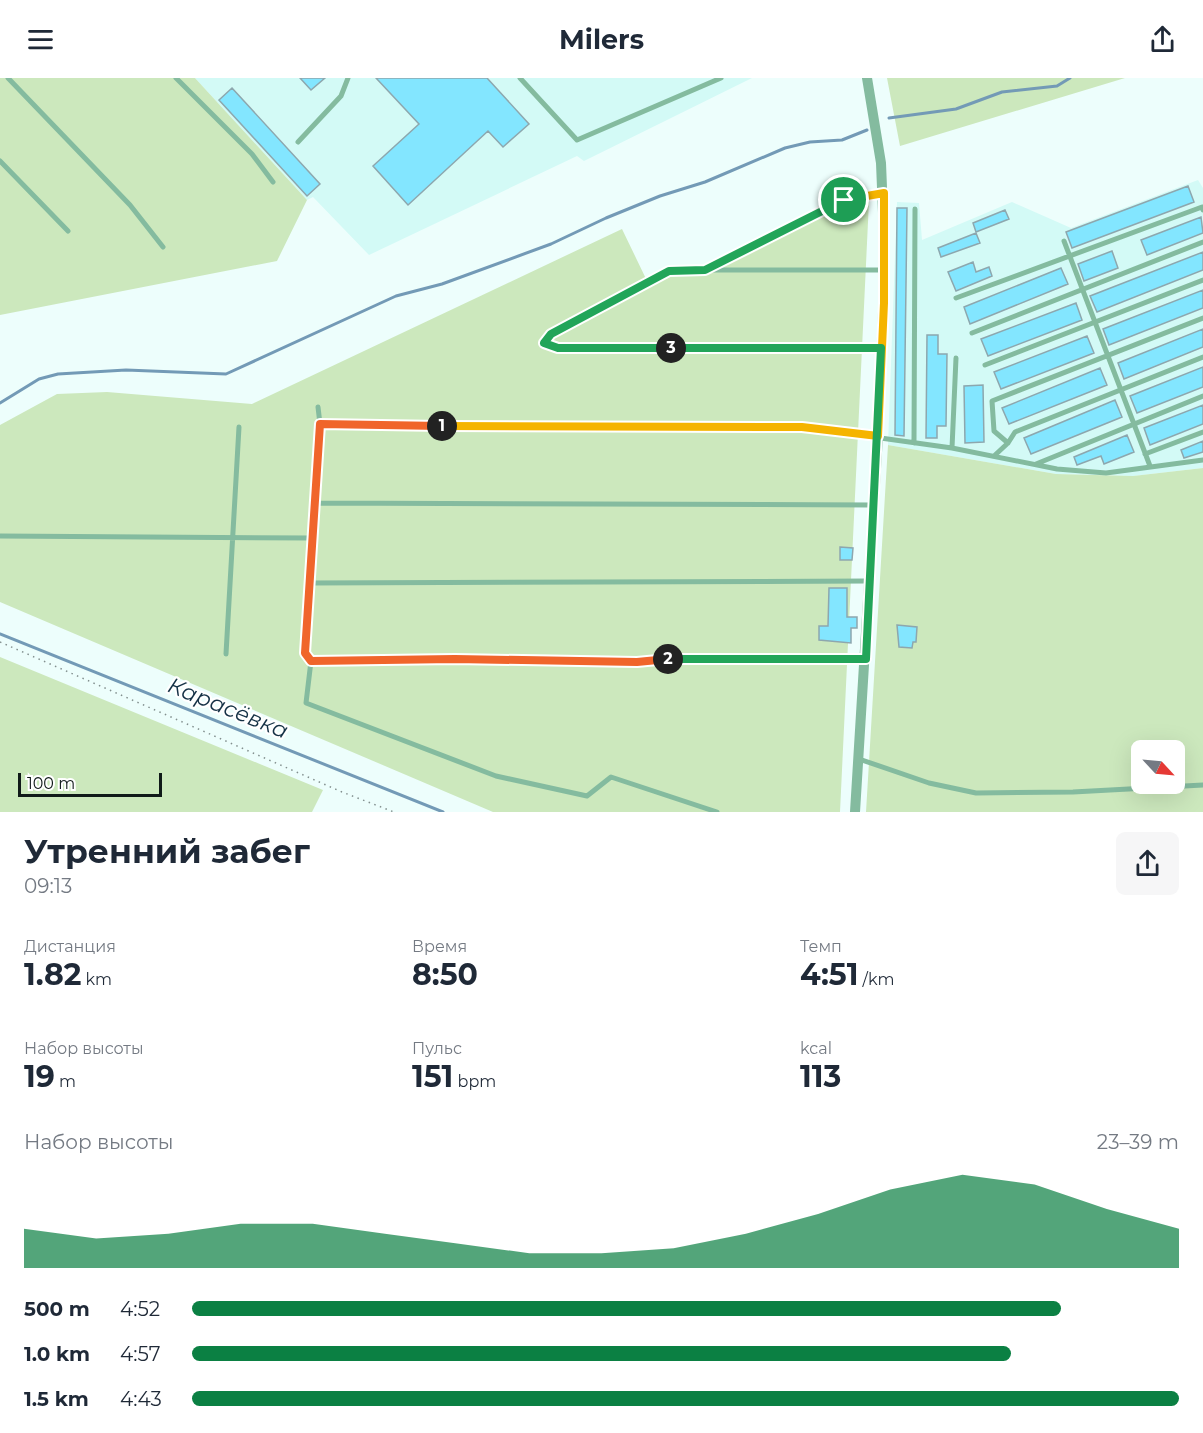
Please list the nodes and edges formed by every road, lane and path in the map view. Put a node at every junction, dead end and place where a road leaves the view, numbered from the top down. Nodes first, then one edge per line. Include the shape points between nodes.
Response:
1 (8, 78) edge
2 (176, 78) edge
3 (348, 78) edge
4 (520, 78) edge
5 (721, 78) edge
6 (867, 78) edge
7 (298, 142) dead end
8 (0, 161) edge
9 (273, 182) dead end
10 (884, 193) junction
11 (915, 209) dead end
12 (1203, 210) edge
13 (68, 231) dead end
14 (1064, 241) dead end
15 (1203, 242) edge
16 (163, 248) dead end
17 (1070, 255) junction
18 (705, 270) junction
19 (885, 270) junction
20 (1203, 280) edge
21 (1083, 289) junction
22 (956, 298) dead end
23 (1203, 318) edge
24 (1095, 323) junction
25 (972, 333) dead end
26 (881, 348) junction
27 (1108, 356) junction
28 (1203, 357) edge
29 (956, 358) dead end
30 (986, 365) dead end
31 (1121, 390) junction
32 (1203, 396) edge
33 (318, 407) dead end
34 (320, 424) junction
35 (1134, 424) junction
36 (239, 427) dead end
37 (1203, 432) edge
38 (878, 436) junction
39 (914, 443) junction
40 (1008, 443) junction
41 (952, 448) junction
42 (1145, 454) junction
43 (994, 456) junction
44 (1203, 460) edge
45 (1035, 465) junction
46 (1150, 466) junction
47 (314, 502) junction
48 (873, 505) junction
49 (0, 536) edge
50 (231, 537) junction
51 (312, 538) junction
52 (869, 582) junction
53 (310, 583) junction
54 (0, 642) edge
55 (226, 654) dead end
56 (866, 659) junction
57 (311, 661) junction
58 (859, 759) junction
59 (1203, 785) edge
60 (394, 812) edge
61 (717, 812) edge
62 (855, 812) edge

1 - 16 lane via 129,205
2 - 9 lane via 252,154
3 - 7 lane via 341,96
4 - 5 lane via 577,140
6 - 10 street
8 - 13 lane
10 - 18 lane via 831,204
10 - 19 street
11 - 39 lane
12 - 17 lane via 1202,207
14 - 17 lane
15 - 21 lane
17 - 21 lane
17 - 22 lane
18 - 19 lane
18 - 26 lane via 669,271 551,334 544,343 558,348
19 - 26 street
20 - 24 lane
21 - 24 lane
21 - 25 lane
23 - 27 lane
24 - 27 lane
24 - 30 lane
26 - 38 street
27 - 31 lane
27 - 40 lane via 992,401 993,431
28 - 31 lane
29 - 41 lane
31 - 35 lane
31 - 40 lane via 1014,432
32 - 35 lane
33 - 34 lane
34 - 38 lane via 802,427
34 - 47 lane
35 - 42 lane
35 - 45 lane
36 - 50 lane
37 - 42 lane
38 - 39 lane
38 - 48 street
39 - 41 lane
40 - 43 lane
41 - 43 lane
42 - 46 lane
43 - 45 lane
44 - 46 lane
45 - 46 lane via 1106,473
47 - 48 lane
47 - 51 lane
48 - 52 street
49 - 50 lane
50 - 51 lane
50 - 55 lane
51 - 53 lane
52 - 53 lane
52 - 56 street
53 - 57 lane via 305,653
54 - 60 path
56 - 57 lane
56 - 58 street
57 - 61 lane via 306,703 423,749 496,776 587,796 611,777
58 - 59 lane via 929,783 976,793
58 - 62 street

